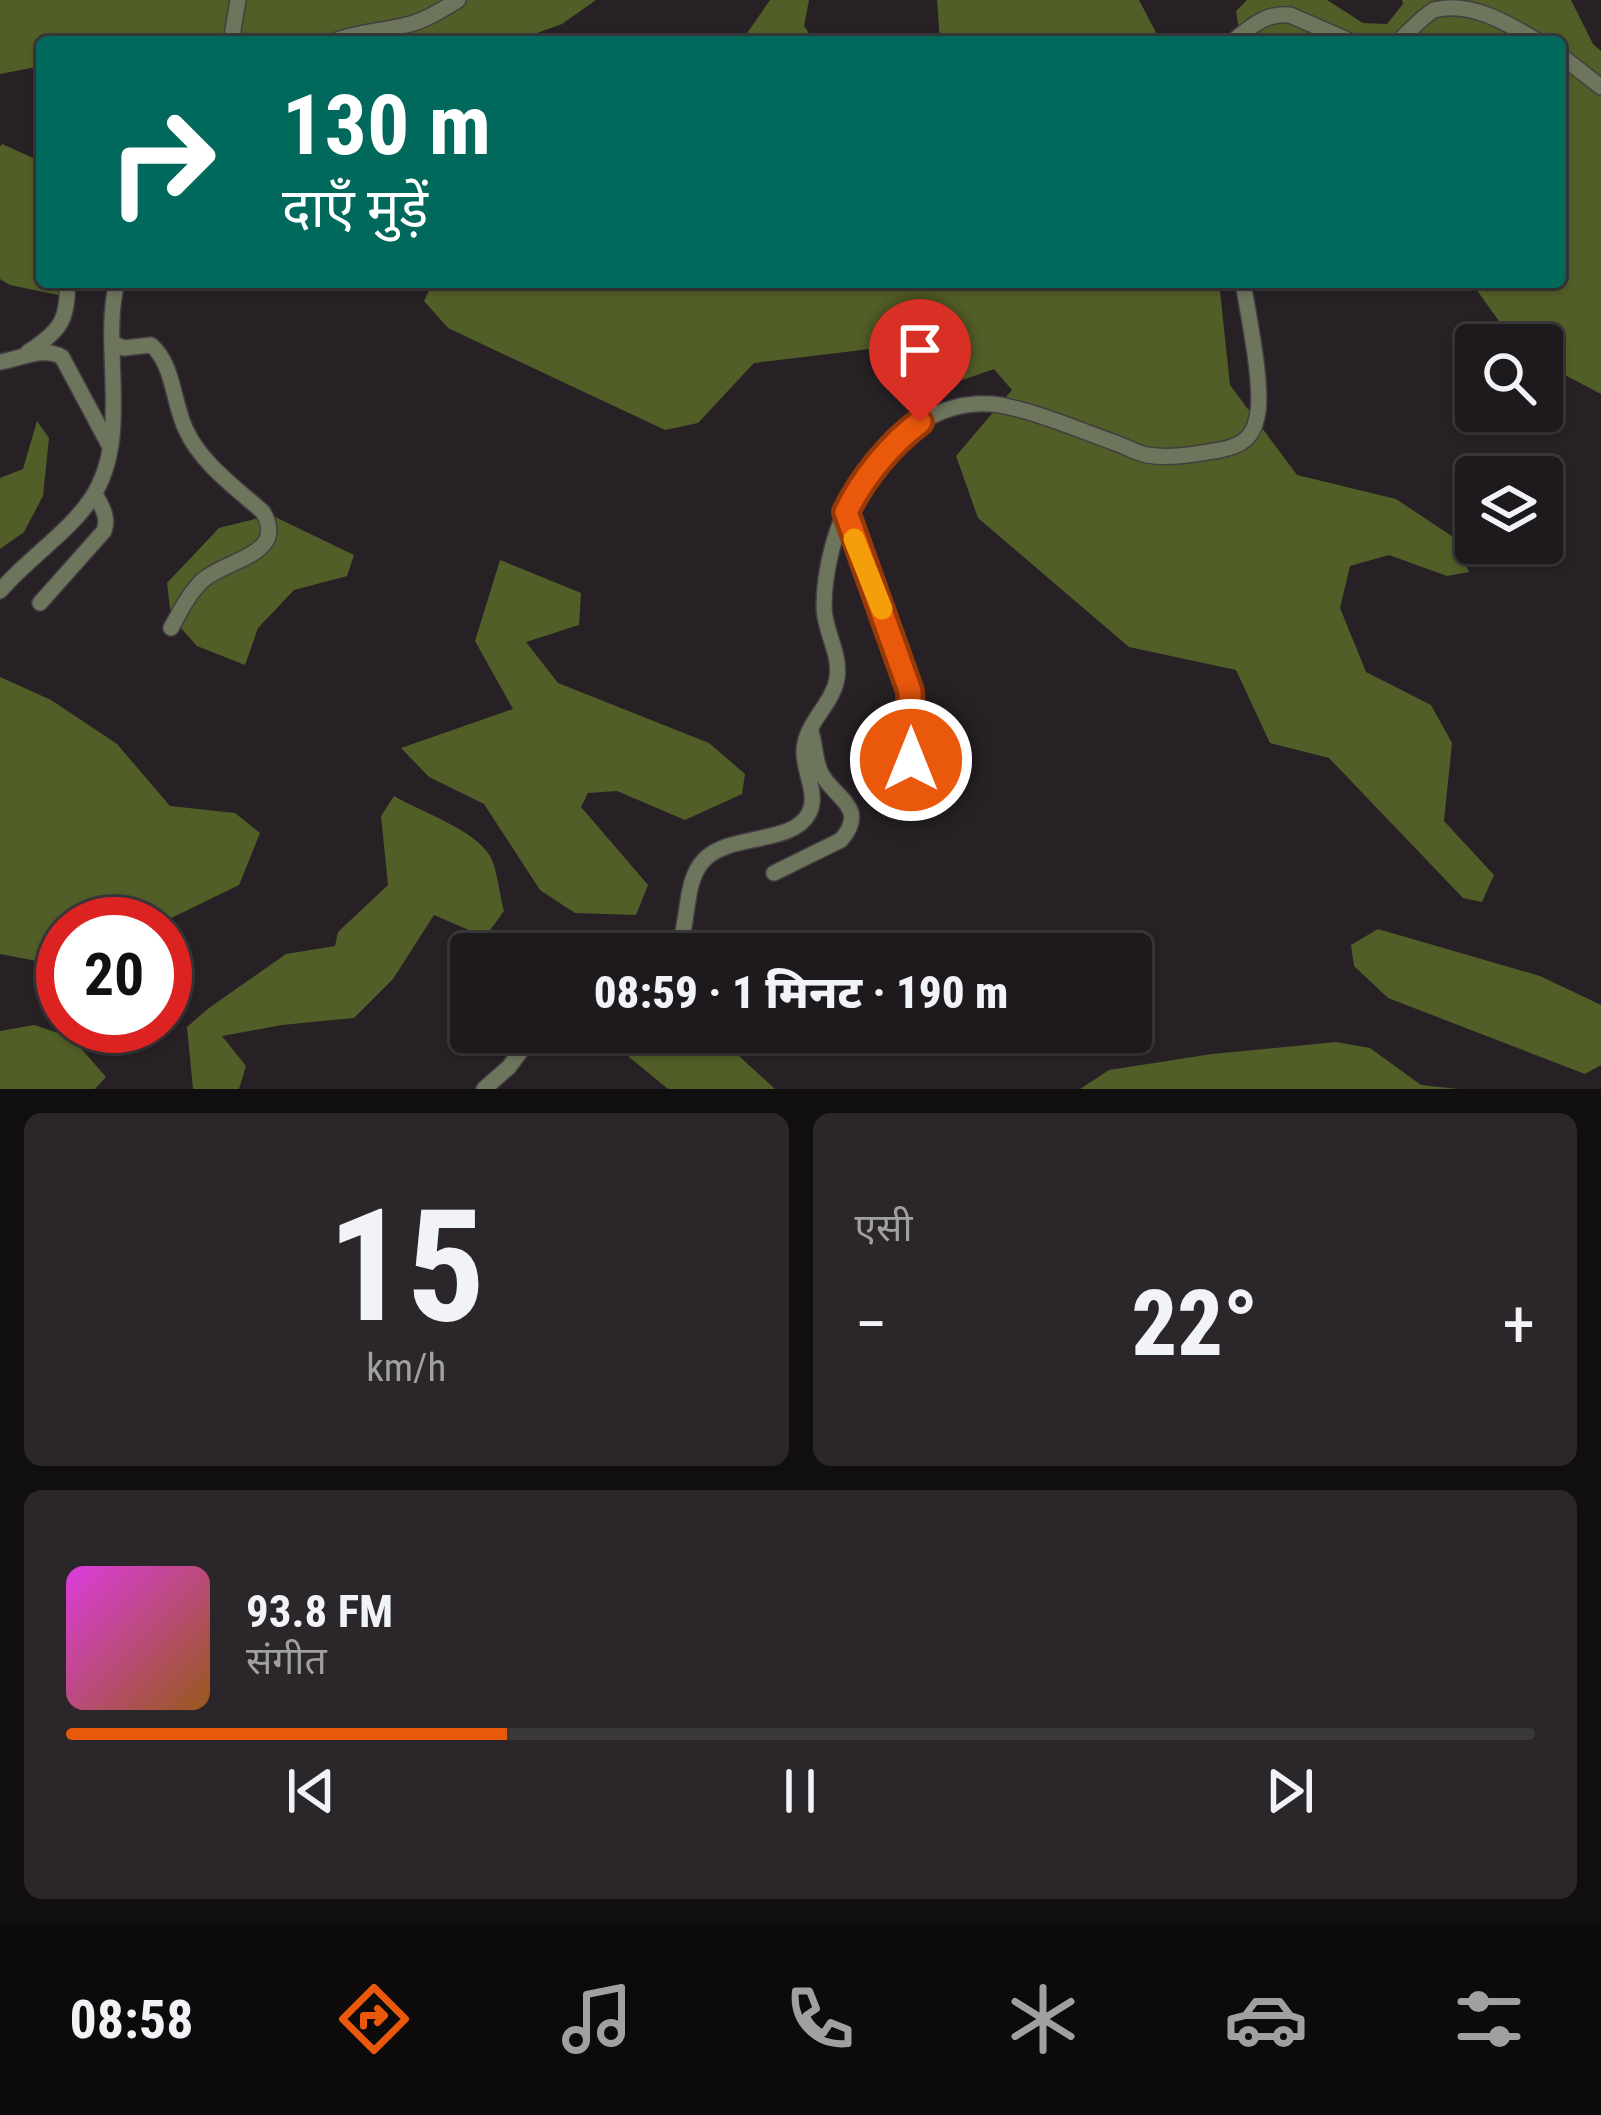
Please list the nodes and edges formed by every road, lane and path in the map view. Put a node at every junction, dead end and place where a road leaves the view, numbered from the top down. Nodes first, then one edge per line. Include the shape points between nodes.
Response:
1 (238, 0) edge
2 (458, 0) edge
3 (232, 36) edge
4 (347, 36) edge
5 (1240, 36) edge
6 (1338, 36) edge
7 (1404, 36) edge
8 (1529, 36) edge
9 (1566, 60) edge
10 (1601, 87) edge
11 (68, 288) edge
12 (116, 288) edge
13 (1244, 288) edge
14 (112, 343) junction
15 (8, 360) edge
16 (109, 445) junction
17 (95, 494) junction
18 (846, 512) junction
19 (0, 591) edge
20 (40, 603) dead end
21 (171, 628) dead end
22 (810, 728) junction
23 (962, 766) dead end
24 (774, 873) dead end
25 (684, 933) edge
26 (519, 1053) edge
27 (484, 1089) edge

1 - 3 street
2 - 4 street via 427,19
5 - 6 street via 1281,14
7 - 8 street via 1452,3 1486,10
9 - 10 street
11 - 15 street via 62,324
12 - 14 street
13 - 18 street via 1258,415 1238,445 1147,455 1021,411 967,404 906,432
14 - 16 street
14 - 21 street via 157,349 188,435 269,522 265,544 203,580
15 - 16 street via 62,357
16 - 17 street
17 - 19 street
17 - 20 street via 104,531
18 - 22 street via 824,607 838,673
18 - 23 street via 910,691 911,760 937,781
22 - 24 street via 821,774 852,821 841,840
22 - 25 street via 810,812 791,830 727,846 700,863
26 - 27 street

